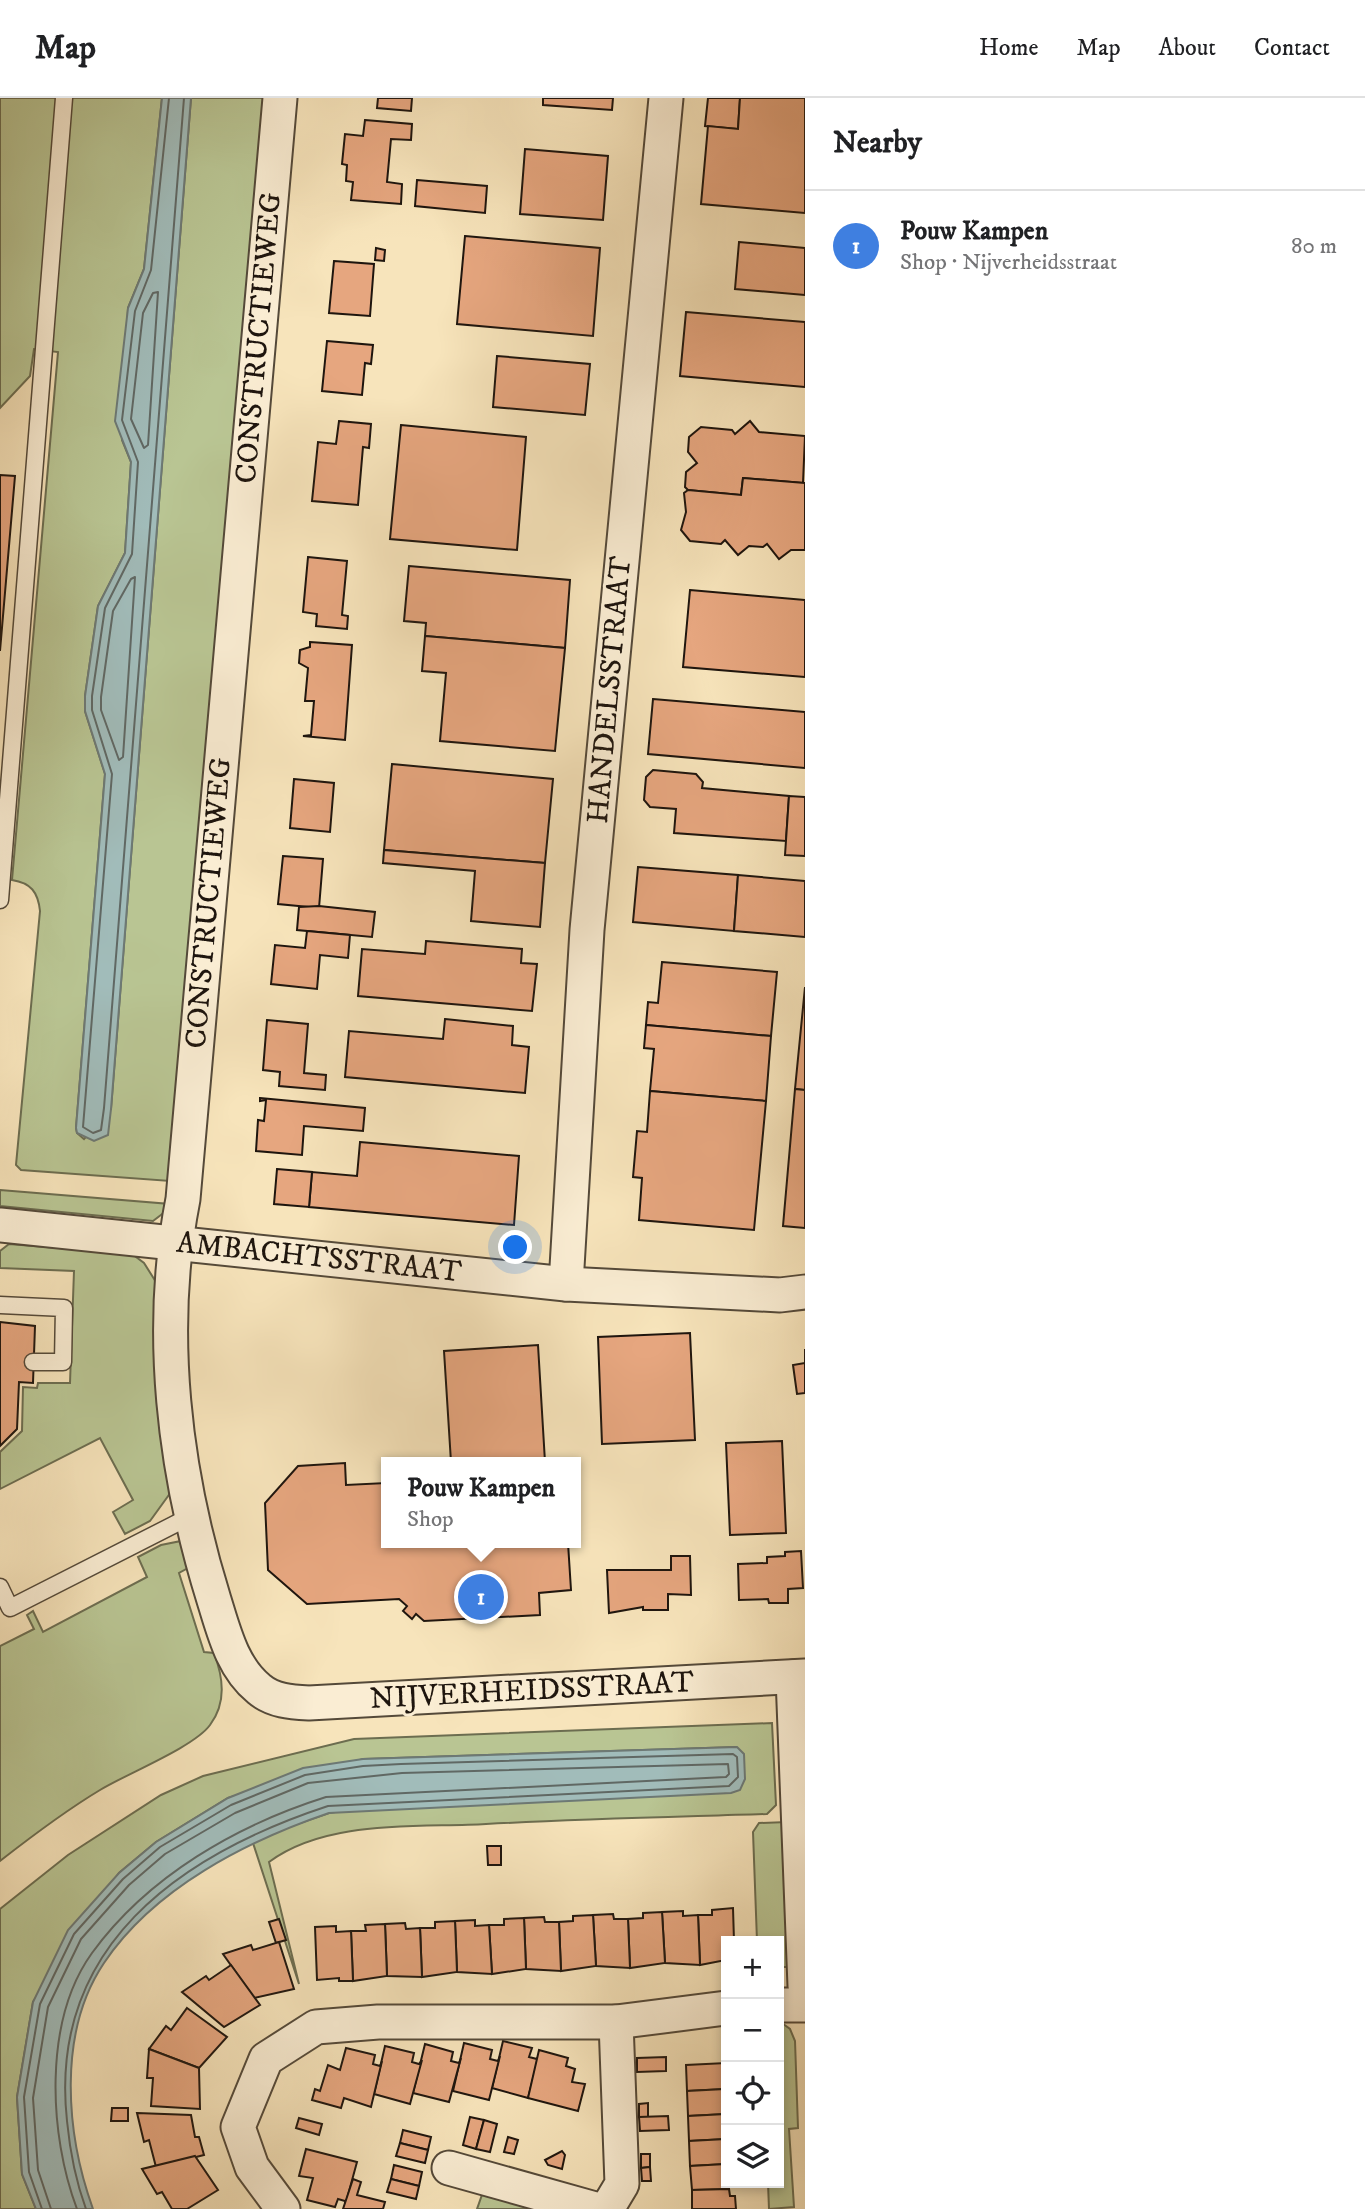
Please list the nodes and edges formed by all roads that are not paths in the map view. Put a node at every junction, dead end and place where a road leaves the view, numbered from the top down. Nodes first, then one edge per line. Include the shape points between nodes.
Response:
1 (64, 98) edge
2 (280, 98) edge
3 (666, 98) edge
4 (0, 900) edge
5 (0, 1225) edge
6 (175, 1242) junction
7 (566, 1284) junction
8 (805, 1292) edge
9 (0, 1305) edge
10 (33, 1362) dead end
11 (191, 1516) junction
12 (0, 1587) edge
13 (799, 1676) edge
14 (261, 1691) joint
15 (805, 1986) edge
16 (784, 2005) edge
17 (805, 2005) edge
18 (721, 2009) edge
19 (615, 2022) junction
20 (449, 2168) dead end
21 (283, 2209) edge
22 (595, 2209) edge
23 (607, 2209) edge

1 - 4 lane
2 - 6 street, CONSTRUCTIEWEG via 183,1199
3 - 7 street, HANDELSSTRAAT via 587,930
5 - 6 street, AMBACHTSSTRAAT
6 - 7 street, AMBACHTSSTRAAT
6 - 11 street, CONSTRUCTIEWEG via 173,1375
7 - 8 street, AMBACHTSSTRAAT via 780,1295
9 - 10 lane via 64,1308 63,1362
11 - 12 lane via 10,1608
11 - 14 street, CONSTRUCTIEWEG via 233,1658
13 - 14 street, NIJVERHEIDSSTRAAT via 309,1703 288,1702
13 - 15 street
16 - 17 street
18 - 19 street
19 - 21 street via 378,2022 316,2027 266,2059 238,2127 252,2167
19 - 23 street via 622,2184
20 - 22 street

